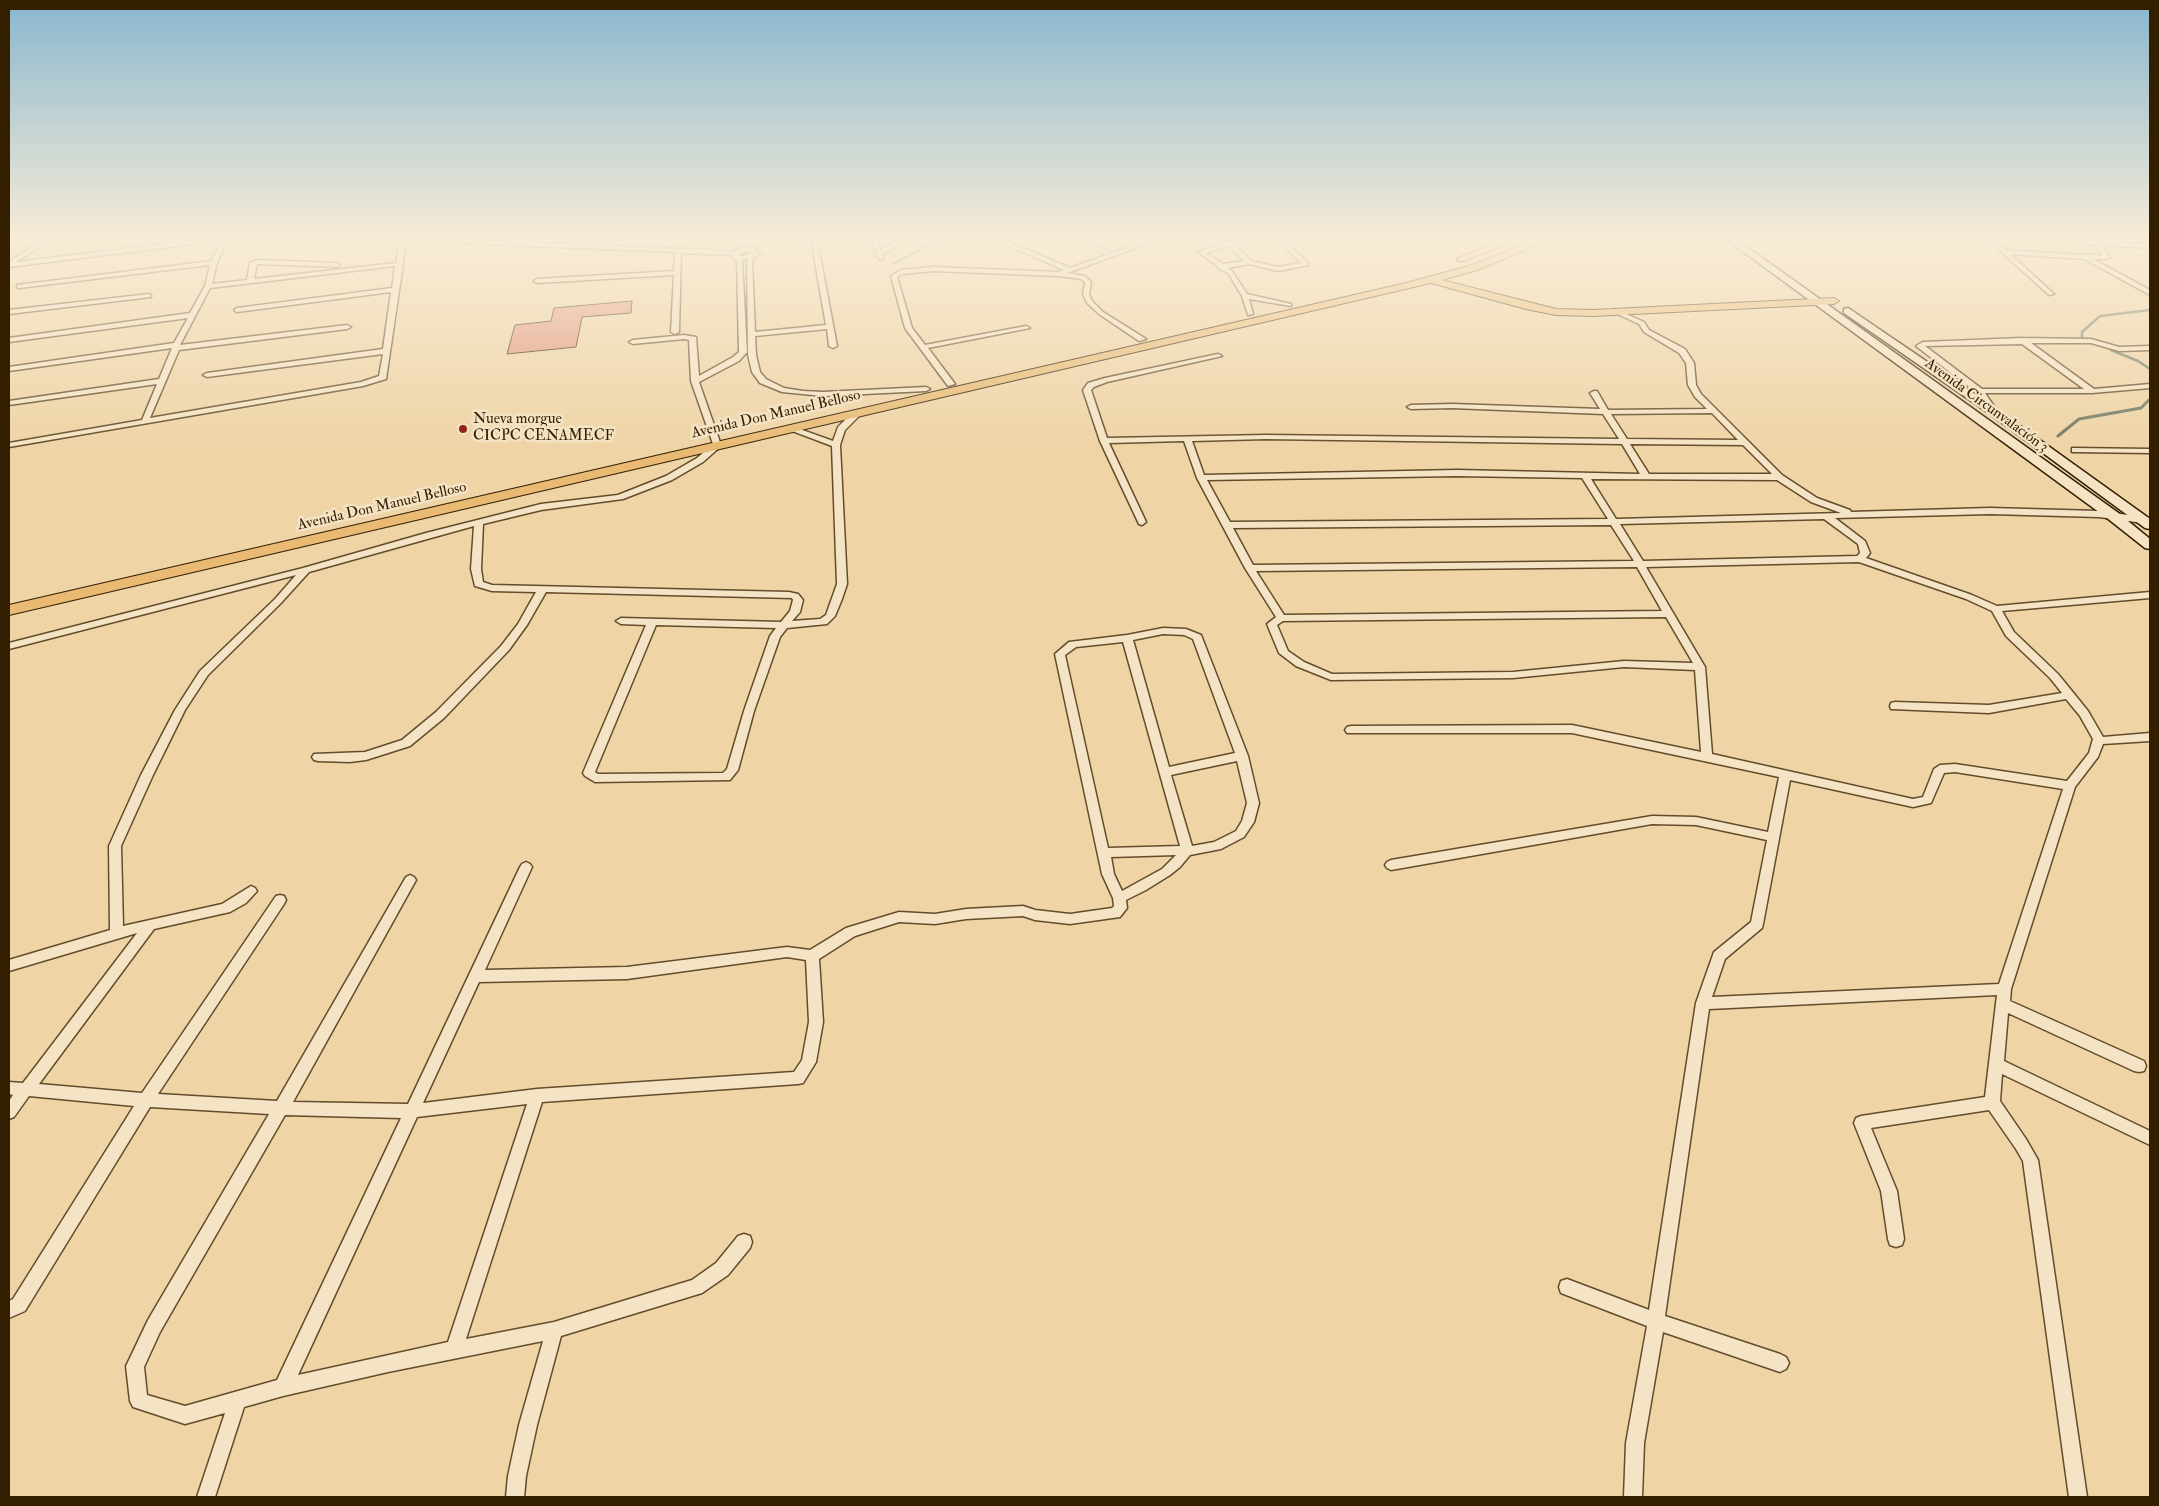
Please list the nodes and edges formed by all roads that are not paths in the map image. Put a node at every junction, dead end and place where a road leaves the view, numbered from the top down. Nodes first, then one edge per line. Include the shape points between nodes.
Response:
1 (33, 309) edge
2 (196, 309) edge
3 (243, 309) edge
4 (391, 309) edge
5 (676, 309) edge
6 (742, 309) edge
7 (751, 309) edge
8 (827, 309) edge
9 (904, 309) edge
10 (1097, 309) edge
11 (1249, 309) edge
12 (1270, 309) edge
13 (1304, 309) edge
14 (1538, 309) edge
15 (1670, 309) edge
16 (1827, 309) edge
17 (1846, 309) edge
18 (237, 310) dead end
19 (9, 312) edge
20 (1615, 312) junction
21 (1250, 314) junction
22 (192, 316) junction
23 (348, 327) dead end
24 (830, 327) junction
25 (1026, 328) dead end
26 (675, 332) dead end
27 (752, 334) junction
28 (1142, 339) junction
29 (9, 340) edge
30 (2022, 340) junction
31 (633, 342) dead end
32 (833, 346) dead end
33 (177, 347) junction
34 (924, 347) junction
35 (2150, 348) edge
36 (134, 351) junction
37 (385, 351) junction
38 (752, 355) junction
39 (1218, 356) dead end
40 (9, 368) edge
41 (9, 375) edge
42 (207, 375) dead end
43 (162, 381) junction
44 (696, 384) junction
45 (951, 384) junction
46 (2150, 386) edge
47 (112, 389) junction
48 (926, 389) junction
49 (1980, 391) junction
50 (2092, 391) junction
51 (1594, 393) dead end
52 (9, 403) edge
53 (1411, 407) dead end
54 (9, 408) edge
55 (1713, 411) junction
56 (1607, 412) junction
57 (1994, 412) junction
58 (857, 413) junction
59 (145, 421) junction
60 (2016, 428) junction
61 (791, 429) junction
62 (1993, 429) junction
63 (1187, 438) junction
64 (1104, 440) junction
65 (715, 442) junction
66 (1626, 442) junction
67 (1747, 443) junction
68 (836, 444) junction
69 (9, 445) edge
70 (2075, 450) dead end
71 (2150, 452) edge
72 (1585, 476) junction
73 (1646, 476) junction
74 (1779, 477) junction
75 (1201, 478) junction
76 (1862, 515) junction
77 (1826, 516) junction
78 (2112, 516) junction
79 (1142, 522) dead end
80 (1613, 522) junction
81 (2148, 522) edge
82 (479, 523) junction
83 (1228, 525) junction
84 (2150, 545) edge
85 (1860, 559) junction
86 (1640, 564) junction
87 (1250, 568) junction
88 (306, 570) junction
89 (543, 589) junction
90 (2150, 595) edge
91 (9, 600) edge
92 (1996, 609) junction
93 (9, 610) edge
94 (1669, 614) junction
95 (1281, 618) junction
96 (622, 621) dead end
97 (652, 622) junction
98 (784, 625) junction
99 (1127, 638) junction
100 (9, 646) edge
101 (1700, 667) junction
102 (2069, 696) junction
103 (1895, 706) dead end
104 (1351, 730) dead end
105 (2150, 737) edge
106 (2098, 741) junction
107 (318, 756) dead end
108 (1242, 756) junction
109 (1707, 757) junction
110 (1165, 772) junction
111 (1785, 775) junction
112 (2070, 786) junction
113 (1773, 837) junction
114 (1187, 850) junction
115 (1104, 853) junction
116 (1391, 866) dead end
117 (526, 867) dead end
118 (410, 880) dead end
119 (251, 891) dead end
120 (1119, 898) junction
121 (280, 900) dead end
122 (150, 925) junction
123 (117, 934) junction
124 (812, 956) junction
125 (9, 965) edge
126 (475, 976) junction
127 (2004, 989) junction
128 (1703, 1003) junction
129 (2002, 1004) junction
130 (1996, 1064) junction
131 (2139, 1066) dead end
132 (9, 1088) edge
133 (26, 1090) junction
134 (537, 1096) junction
135 (146, 1100) junction
136 (1992, 1104) junction
137 (281, 1108) junction
138 (412, 1111) junction
139 (9, 1112) edge
140 (2150, 1138) edge
141 (1896, 1239) dead end
142 (744, 1242) dead end
143 (1567, 1287) dead end
144 (9, 1310) edge
145 (1656, 1321) junction
146 (554, 1330) junction
147 (454, 1350) junction
148 (1780, 1363) dead end
149 (283, 1387) junction
150 (238, 1400) junction
151 (206, 1497) edge
152 (515, 1497) edge
153 (1633, 1497) edge
154 (2078, 1497) edge

1 - 19 street
2 - 22 street
3 - 18 street
4 - 37 street
5 - 26 street
6 - 44 street via 743,352
7 - 27 street
8 - 24 street
9 - 34 street via 909,328
10 - 28 street
11 - 21 street
12 - 21 main road, Avenida Don Manuel Belloso
13 - 58 main road, Avenida Don Manuel Belloso
14 - 20 main road
15 - 20 main road
16 - 62 main road, Avenida Circunvalación 3
17 - 57 main road, Avenida Circunvalación 3
20 - 55 street via 1642,323 1646,331 1682,352 1690,363 1692,385
21 - 28 main road, Avenida Don Manuel Belloso
22 - 29 street
22 - 33 street
23 - 33 street
24 - 27 street
24 - 32 street
25 - 34 street
27 - 38 street
28 - 45 main road, Avenida Don Manuel Belloso
30 - 35 street via 2091,340 2119,349
30 - 49 street via 1920,346
30 - 50 street
31 - 44 street via 694,339
33 - 36 street
33 - 43 street
34 - 45 street
36 - 40 street
36 - 41 street via 126,359
37 - 42 street
37 - 59 street via 383,377 376,380
38 - 44 street
38 - 48 street via 756,372 763,380 782,390 823,394
39 - 64 street via 1091,385 1087,390
43 - 47 street
43 - 59 street
44 - 65 street
45 - 48 main road, Avenida Don Manuel Belloso
46 - 50 street
47 - 52 street
47 - 54 street via 108,394
48 - 65 main road, Avenida Don Manuel Belloso
49 - 50 street
49 - 57 street
51 - 56 street
53 - 56 street
55 - 56 street
55 - 67 street
56 - 66 street
57 - 60 main road, Avenida Circunvalación 3
58 - 61 main road, Avenida Don Manuel Belloso
58 - 68 street via 841,429
59 - 69 street
60 - 62 main road
60 - 81 main road, Avenida Circunvalación 3
61 - 65 main road, Avenida Don Manuel Belloso
61 - 68 street
62 - 78 main road, Avenida Circunvalación 3
63 - 64 street
63 - 66 street via 1266,436
63 - 75 street
64 - 79 street
65 - 82 street via 700,460 669,478 620,497 540,507
65 - 91 main road, Avenida Don Manuel Belloso
65 - 93 main road, Avenida Don Manuel Belloso
66 - 67 street
66 - 73 street
67 - 74 street
68 - 98 street via 840,592 830,616 823,622
70 - 71 street
72 - 73 street
72 - 75 street via 1457,472
72 - 80 street
73 - 74 street
74 - 76 street via 1814,500
75 - 83 street
76 - 77 street
76 - 78 street via 1990,511
77 - 80 street
77 - 85 street via 1862,543 1865,554
78 - 81 street
78 - 84 main road, Avenida Circunvalación 3
80 - 83 street
80 - 86 street
82 - 88 street
82 - 89 street via 478,584 492,588
83 - 87 street
85 - 86 street
85 - 92 street
86 - 87 street
86 - 94 street
87 - 95 street
88 - 100 street
88 - 123 street via 278,602 204,673 176,718 114,846
89 - 98 street via 789,594 795,596 798,606
89 - 107 street via 505,648 459,696 406,743 366,756
90 - 92 street
92 - 102 street via 2010,634 2054,676
94 - 95 street
94 - 101 street
95 - 101 street via 1272,624 1284,653 1300,664 1331,677 1513,675 1624,664
96 - 97 street
97 - 98 street
97 - 98 street via 589,773 595,778 726,777 732,770 770,649
99 - 108 street via 1163,632 1186,632 1197,637
99 - 110 street
99 - 115 street via 1073,644 1060,654
101 - 109 street
102 - 103 street via 1989,709
102 - 106 street via 2084,714
104 - 109 street via 1572,729
105 - 106 street
106 - 112 street via 2094,754
108 - 110 street
108 - 114 street via 1253,803 1248,822 1240,834 1217,846
109 - 111 street
110 - 114 street
111 - 112 street via 1913,803 1927,800 1940,769 1955,768
111 - 113 street
112 - 127 street
113 - 116 street via 1696,821 1652,820
113 - 128 street via 1756,924 1719,956
114 - 115 street
114 - 120 street via 1166,872
115 - 120 street via 1108,874
117 - 126 street
118 - 137 street
119 - 122 street via 225,908
120 - 124 street via 1121,908 1115,914 1097,917 1070,919 1023,911 935,919 899,917 851,932
121 - 135 street
122 - 123 street
122 - 133 street
123 - 125 street
124 - 126 street via 787,952 627,973
124 - 134 street via 816,1022 809,1062 798,1078
126 - 138 street
127 - 128 street
127 - 129 street
128 - 145 street
129 - 130 street
129 - 131 street
130 - 136 street
130 - 140 street
132 - 133 street
133 - 135 street
133 - 139 street
134 - 138 street
134 - 147 street
135 - 137 street
135 - 144 street via 19,1305
136 - 141 street via 1861,1123 1889,1191
136 - 154 street via 2030,1160
137 - 138 street
137 - 150 street via 154,1326 135,1366 139,1401 185,1415
138 - 149 street
142 - 146 street via 722,1269 696,1287
143 - 145 street
145 - 148 street
145 - 153 street via 1635,1443
146 - 147 street
146 - 152 street via 528,1425
147 - 149 street
149 - 150 street
150 - 151 street

